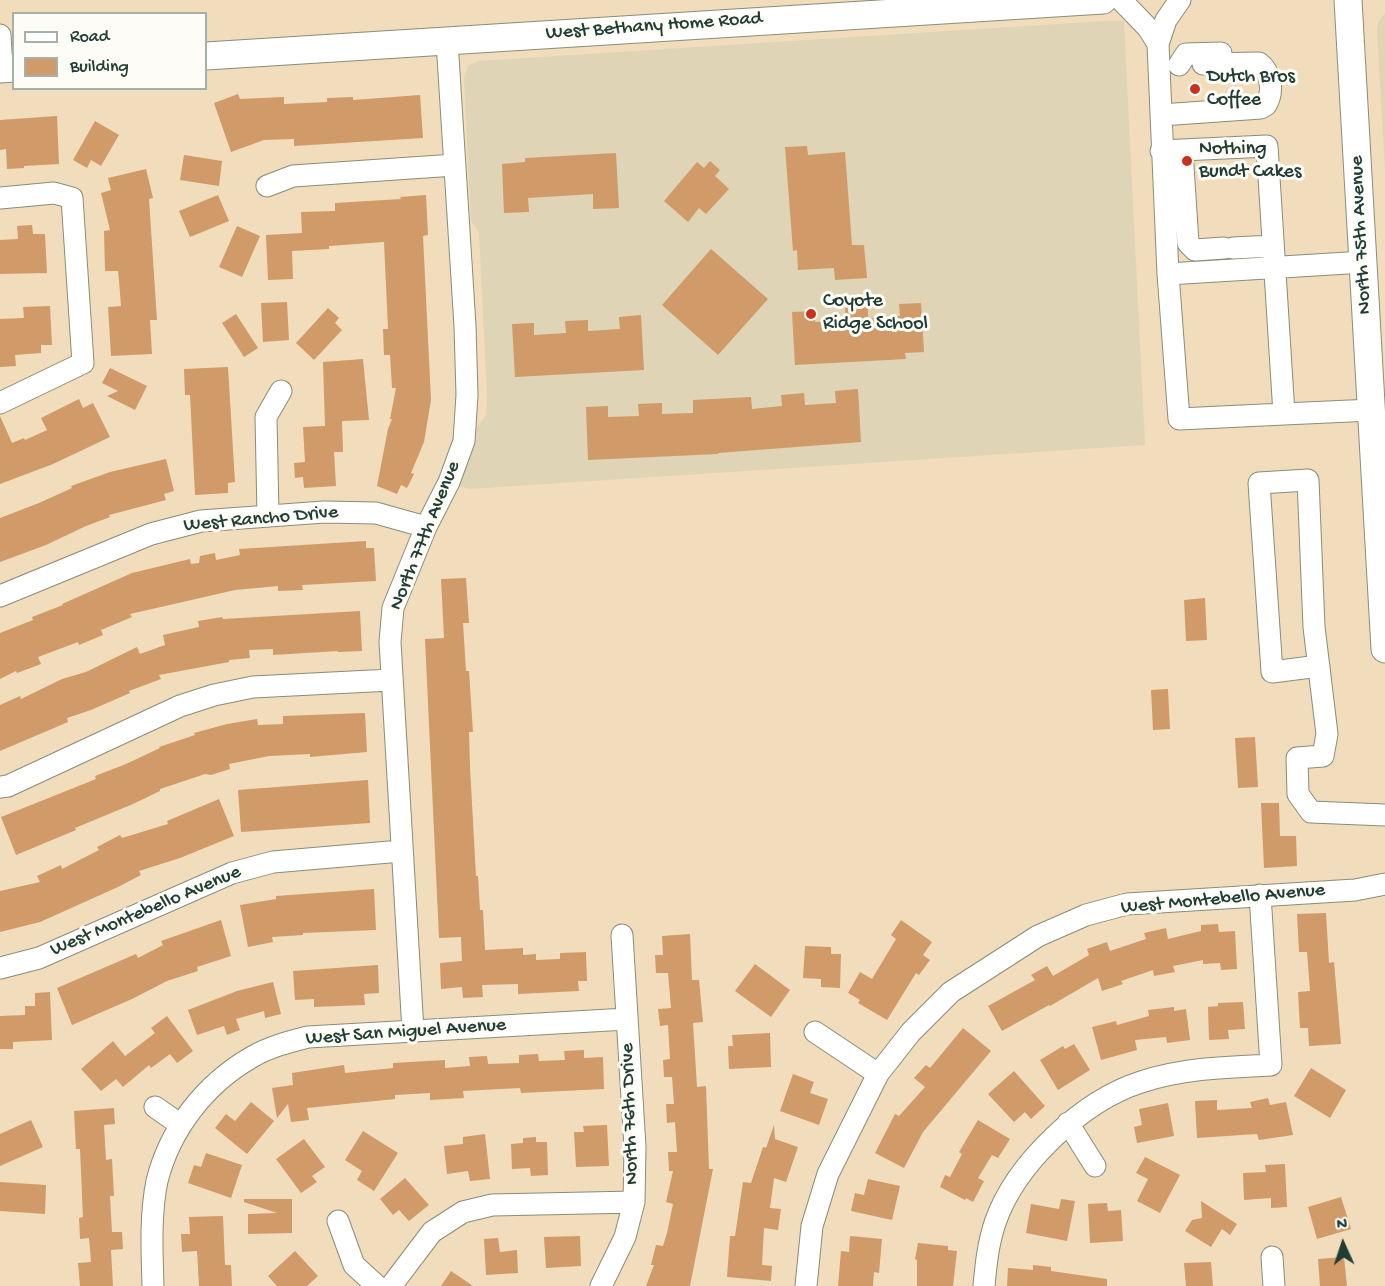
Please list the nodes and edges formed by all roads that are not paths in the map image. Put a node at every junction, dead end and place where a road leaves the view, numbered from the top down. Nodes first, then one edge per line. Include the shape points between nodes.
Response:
1 (1103, 0) edge
2 (1121, 0) edge
3 (1180, 0) edge
4 (1348, 0) edge
5 (0, 35) edge
6 (447, 41) junction
7 (1158, 44) junction
8 (207, 56) edge
9 (1184, 65) junction
10 (5, 69) edge
11 (1161, 115) junction
12 (1172, 151) junction
13 (455, 165) junction
14 (267, 186) dead end
15 (0, 198) edge
16 (1274, 246) junction
17 (1364, 262) junction
18 (1275, 267) junction
19 (1168, 274) junction
20 (281, 391) dead end
21 (0, 403) edge
22 (1372, 410) junction
23 (1284, 414) junction
24 (268, 515) junction
25 (426, 526) junction
26 (0, 596) edge
27 (1385, 649) edge
28 (1319, 666) junction
29 (391, 680) junction
30 (0, 787) edge
31 (1385, 815) edge
32 (401, 851) junction
33 (1385, 884) edge
34 (1260, 895) junction
35 (622, 935) dead end
36 (0, 968) edge
37 (627, 1019) junction
38 (413, 1031) junction
39 (815, 1032) dead end
40 (878, 1074) junction
41 (155, 1107) dead end
42 (1068, 1123) junction
43 (181, 1125) junction
44 (1095, 1166) dead end
45 (634, 1202) junction
46 (338, 1221) dead end
47 (1272, 1257) dead end
48 (153, 1286) edge
49 (378, 1286) edge
50 (392, 1286) edge
51 (601, 1286) edge
52 (806, 1286) edge
53 (984, 1286) edge
54 (1274, 1286) edge

1 - 6 main road, West Bethany Home Road
2 - 7 street
3 - 7 street via 1166,20
4 - 17 main road, North 75th Avenue
5 - 10 street
6 - 8 main road, West Bethany Home Road
6 - 13 street, North 77th Avenue
7 - 9 street
9 - 11 street
9 - 11 street via 1259,63 1268,71 1270,92 1266,105
11 - 12 street
12 - 16 street via 1188,243 1195,250
12 - 16 street via 1267,146
12 - 19 street
13 - 14 street via 293,176
13 - 25 street, North 77th Avenue via 468,394 464,441 449,482
15 - 21 street via 54,193 72,198 83,363
16 - 18 street
17 - 18 street
17 - 22 main road, North 75th Avenue
18 - 19 street
18 - 23 street
19 - 23 street via 1179,419
20 - 24 street via 266,417
22 - 23 street
22 - 27 main road, North 75th Avenue
24 - 25 street, West Rancho Drive via 376,513
24 - 26 street, West Rancho Drive via 201,521 151,534
25 - 29 street, North 77th Avenue via 393,608
28 - 28 street via 1308,480 1259,483 1272,672
28 - 31 street via 1327,734 1323,756 1297,758 1298,794 1311,812
29 - 30 street via 253,687 214,695 180,706
29 - 32 street, North 77th Avenue
32 - 36 street, West Montebello Avenue via 273,862 232,873 39,958
32 - 38 street, North 77th Avenue
33 - 34 street, West Montebello Avenue
34 - 40 street, West Montebello Avenue via 1127,904 1086,915 1038,936 951,992 911,1032
34 - 42 street via 1271,1065 1205,1068 1141,1082 1105,1096
35 - 37 street, North 76th Drive
37 - 38 street, West San Miguel Avenue
37 - 45 street, North 76th Drive via 635,1147
38 - 43 street, West San Miguel Avenue via 308,1037 277,1045 225,1076 200,1098
39 - 40 street
40 - 52 street, West Montebello Avenue via 828,1174 812,1226
41 - 43 street
42 - 44 street
42 - 53 street via 1018,1177 996,1222 986,1259
43 - 48 street, West San Miguel Avenue via 166,1150 157,1183 152,1220
45 - 50 street via 492,1204 463,1212 432,1232
45 - 51 street, North 76th Drive via 625,1237
46 - 49 street via 354,1265
47 - 54 street

